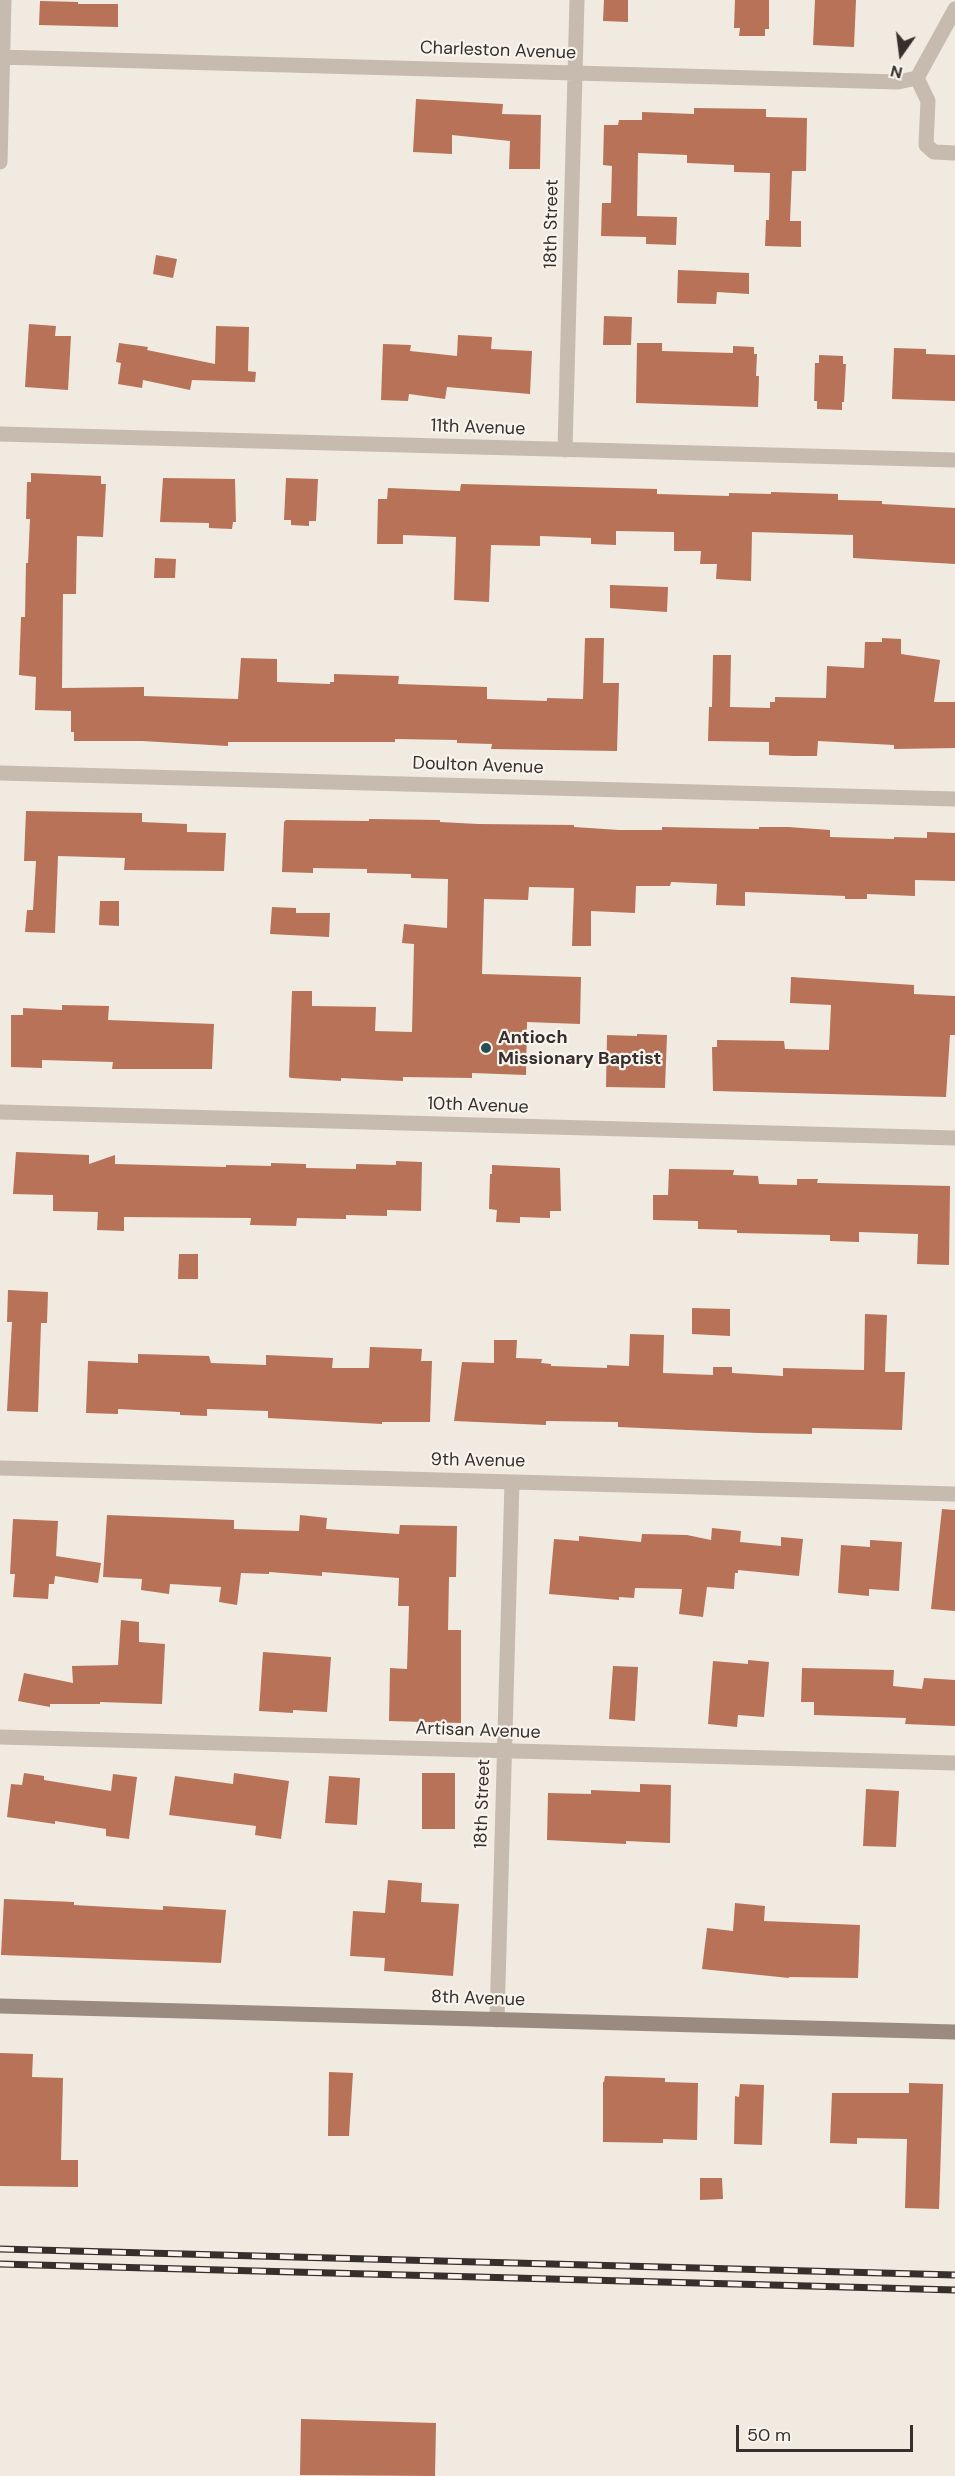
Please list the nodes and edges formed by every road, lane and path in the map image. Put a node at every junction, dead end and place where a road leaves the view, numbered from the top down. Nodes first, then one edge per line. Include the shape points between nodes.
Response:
1 (4, 0) edge
2 (577, 0) edge
3 (955, 9) edge
4 (1, 57) edge
5 (575, 73) junction
6 (917, 78) junction
7 (955, 153) edge
8 (0, 162) edge
9 (0, 434) edge
10 (565, 450) junction
11 (955, 460) edge
12 (0, 773) edge
13 (955, 799) edge
14 (0, 1112) edge
15 (955, 1138) edge
16 (0, 1468) edge
17 (512, 1482) junction
18 (955, 1494) edge
19 (0, 1737) edge
20 (504, 1751) junction
21 (955, 1763) edge
22 (0, 2006) edge
23 (497, 2020) junction
24 (955, 2032) edge

1 - 4 street
2 - 5 street, 18th Street
3 - 6 street
4 - 5 street, Charleston Avenue
4 - 8 street
5 - 6 street, Charleston Avenue via 898,82
5 - 10 street, 18th Street
6 - 7 street via 928,101 926,145 934,152
9 - 10 street, 11th Avenue
10 - 11 street, 11th Avenue
12 - 13 street, Doulton Avenue
14 - 15 street, 10th Avenue
16 - 17 street, 9th Avenue
17 - 18 street, 9th Avenue
17 - 20 street, 18th Street
19 - 20 street, Artisan Avenue
20 - 21 street, Artisan Avenue
20 - 23 street, 18th Street
22 - 23 main road, 8th Avenue
23 - 24 main road, 8th Avenue

